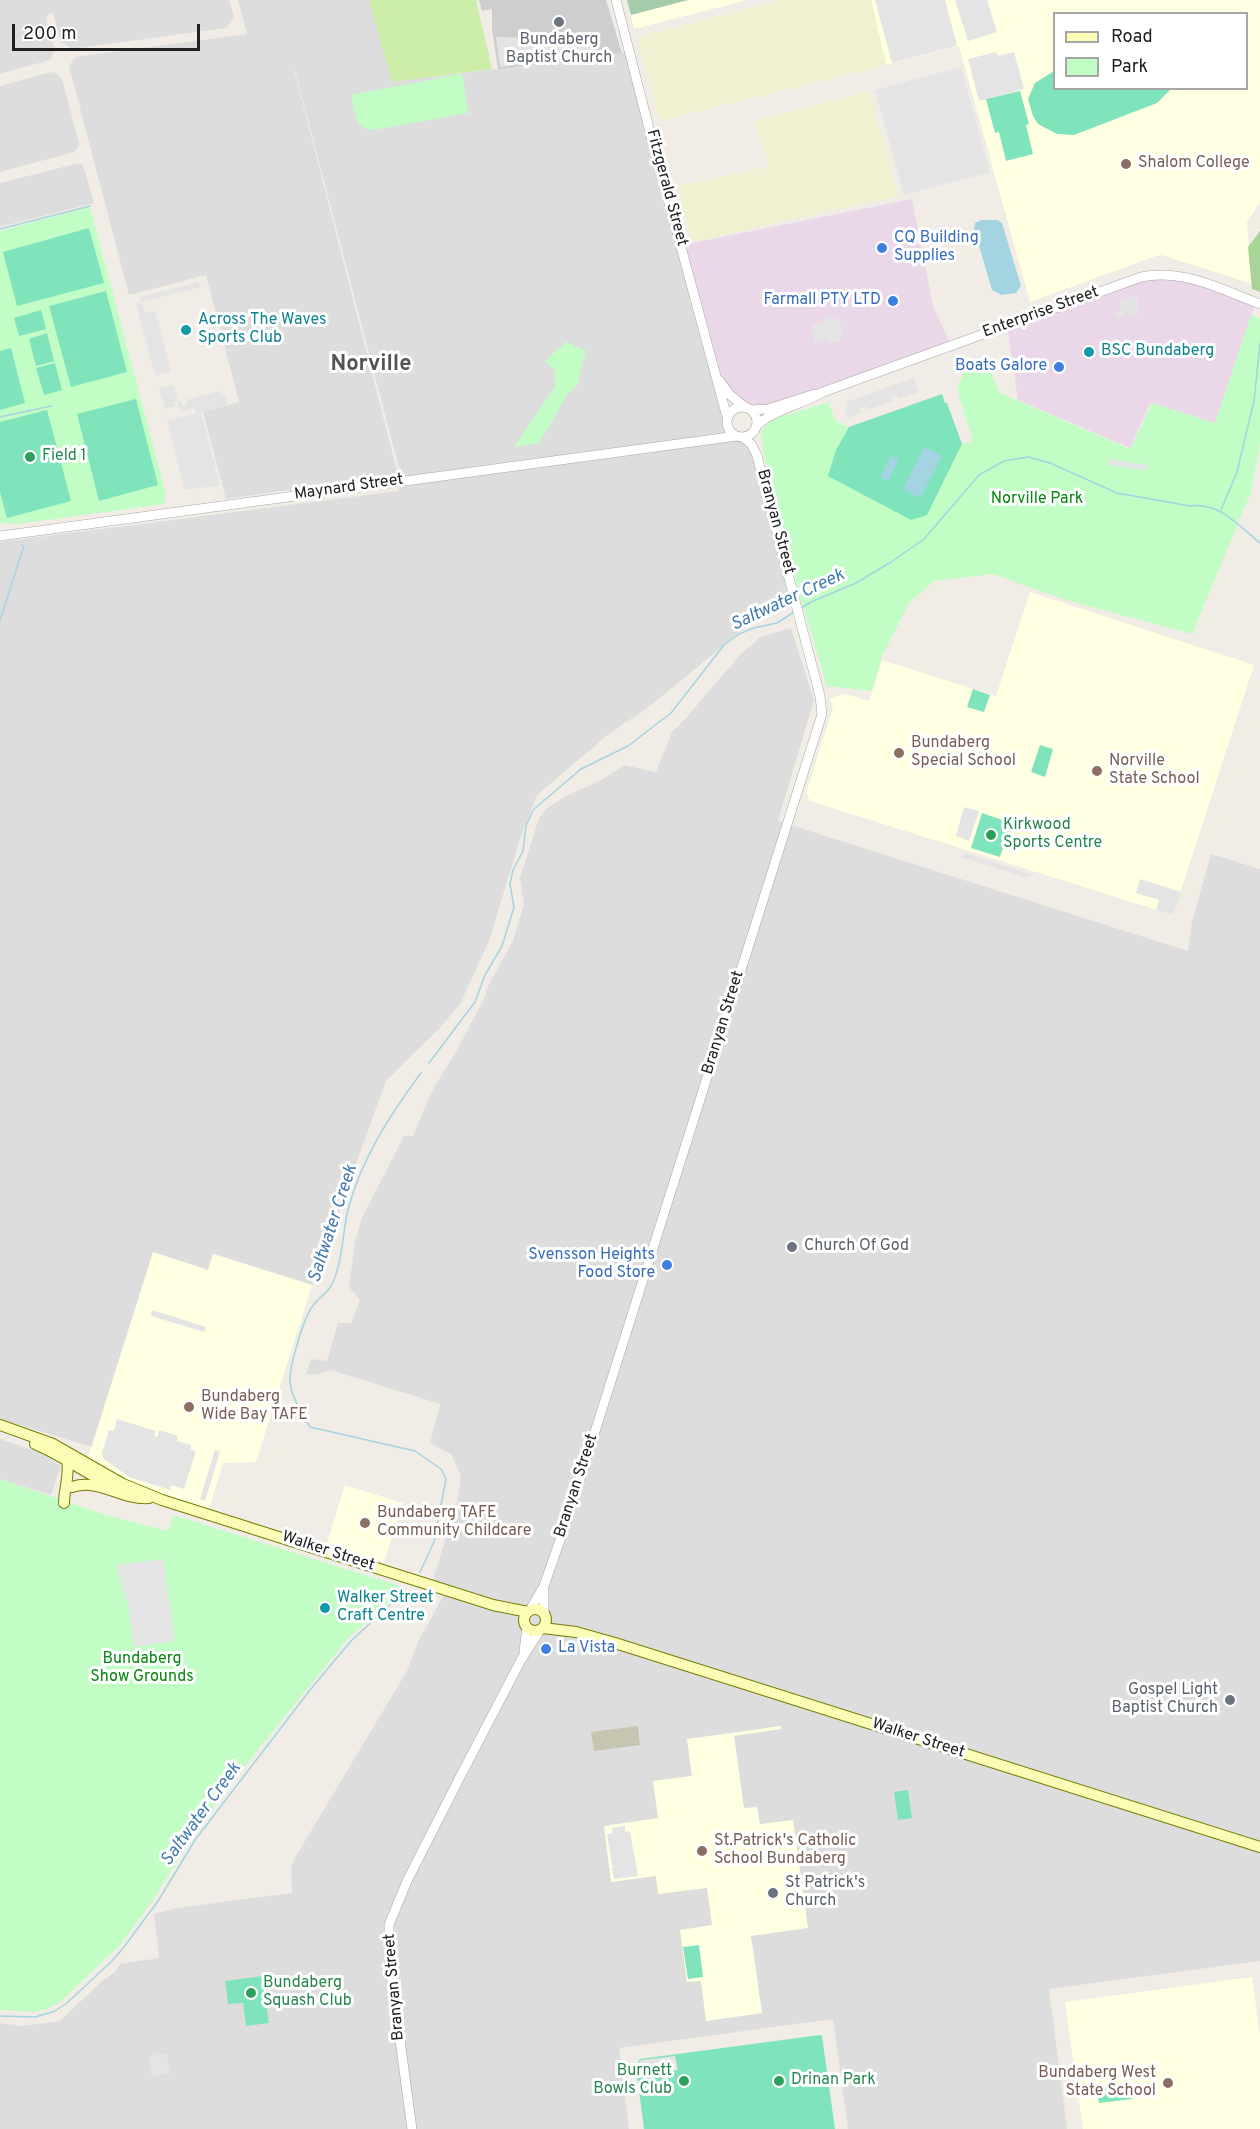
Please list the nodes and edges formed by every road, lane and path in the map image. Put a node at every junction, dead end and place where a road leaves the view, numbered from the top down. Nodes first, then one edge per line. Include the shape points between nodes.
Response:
1 (616, 0) edge
2 (1260, 304) edge
3 (717, 376) junction
4 (824, 392) junction
5 (748, 408) junction
6 (727, 419) junction
7 (756, 427) junction
8 (740, 437) junction
9 (699, 441) junction
10 (757, 456) junction
11 (0, 536) edge
12 (0, 1425) edge
13 (0, 1431) edge
14 (67, 1460) junction
15 (84, 1465) junction
16 (72, 1487) dead end
17 (149, 1498) junction
18 (162, 1500) junction
19 (64, 1503) dead end
20 (544, 1586) junction
21 (493, 1605) junction
22 (529, 1611) junction
23 (544, 1614) junction
24 (526, 1626) junction
25 (542, 1629) junction
26 (576, 1632) junction
27 (521, 1660) junction
28 (1260, 1847) edge
29 (412, 2129) edge

1 - 3 street, Fitzgerald Street
2 - 4 street, Enterprise Street via 1193,279 1148,276
3 - 5 street, Fitzgerald Street via 730,395
3 - 6 street, Fitzgerald Street
4 - 5 street, Enterprise Street via 768,409
4 - 7 street, Enterprise Street via 772,414
5 - 6 street via 736,408
5 - 7 street via 756,416
6 - 8 street via 729,430
6 - 9 street, Maynard Street via 717,432
7 - 8 street via 750,435
7 - 10 street, Branyan Street
8 - 9 street, Maynard Street
8 - 10 street, Branyan Street via 752,445
9 - 11 street, Maynard Street
10 - 20 street, Branyan Street via 822,714
12 - 15 main road, Walker Street via 53,1444
13 - 14 main road, Walker Street via 38,1444
14 - 15 main road, Walker Street
14 - 19 main road
15 - 17 main road, Walker Street via 110,1485
15 - 18 main road, Walker Street
16 - 17 main road via 87,1484 130,1498
17 - 18 main road, Walker Street
18 - 21 main road, Walker Street
20 - 22 street, Branyan Street
20 - 23 street, Branyan Street
21 - 22 main road, Walker Street
21 - 24 main road, Walker Street
22 - 23 main road via 537,1609
22 - 24 main road
23 - 25 main road via 546,1622
23 - 26 main road, Walker Street
24 - 25 main road via 533,1631
24 - 27 street, Branyan Street
25 - 26 main road, Walker Street
25 - 27 street, Branyan Street
26 - 28 main road, Walker Street
27 - 29 street, Branyan Street via 407,1881 389,1925 389,1959

